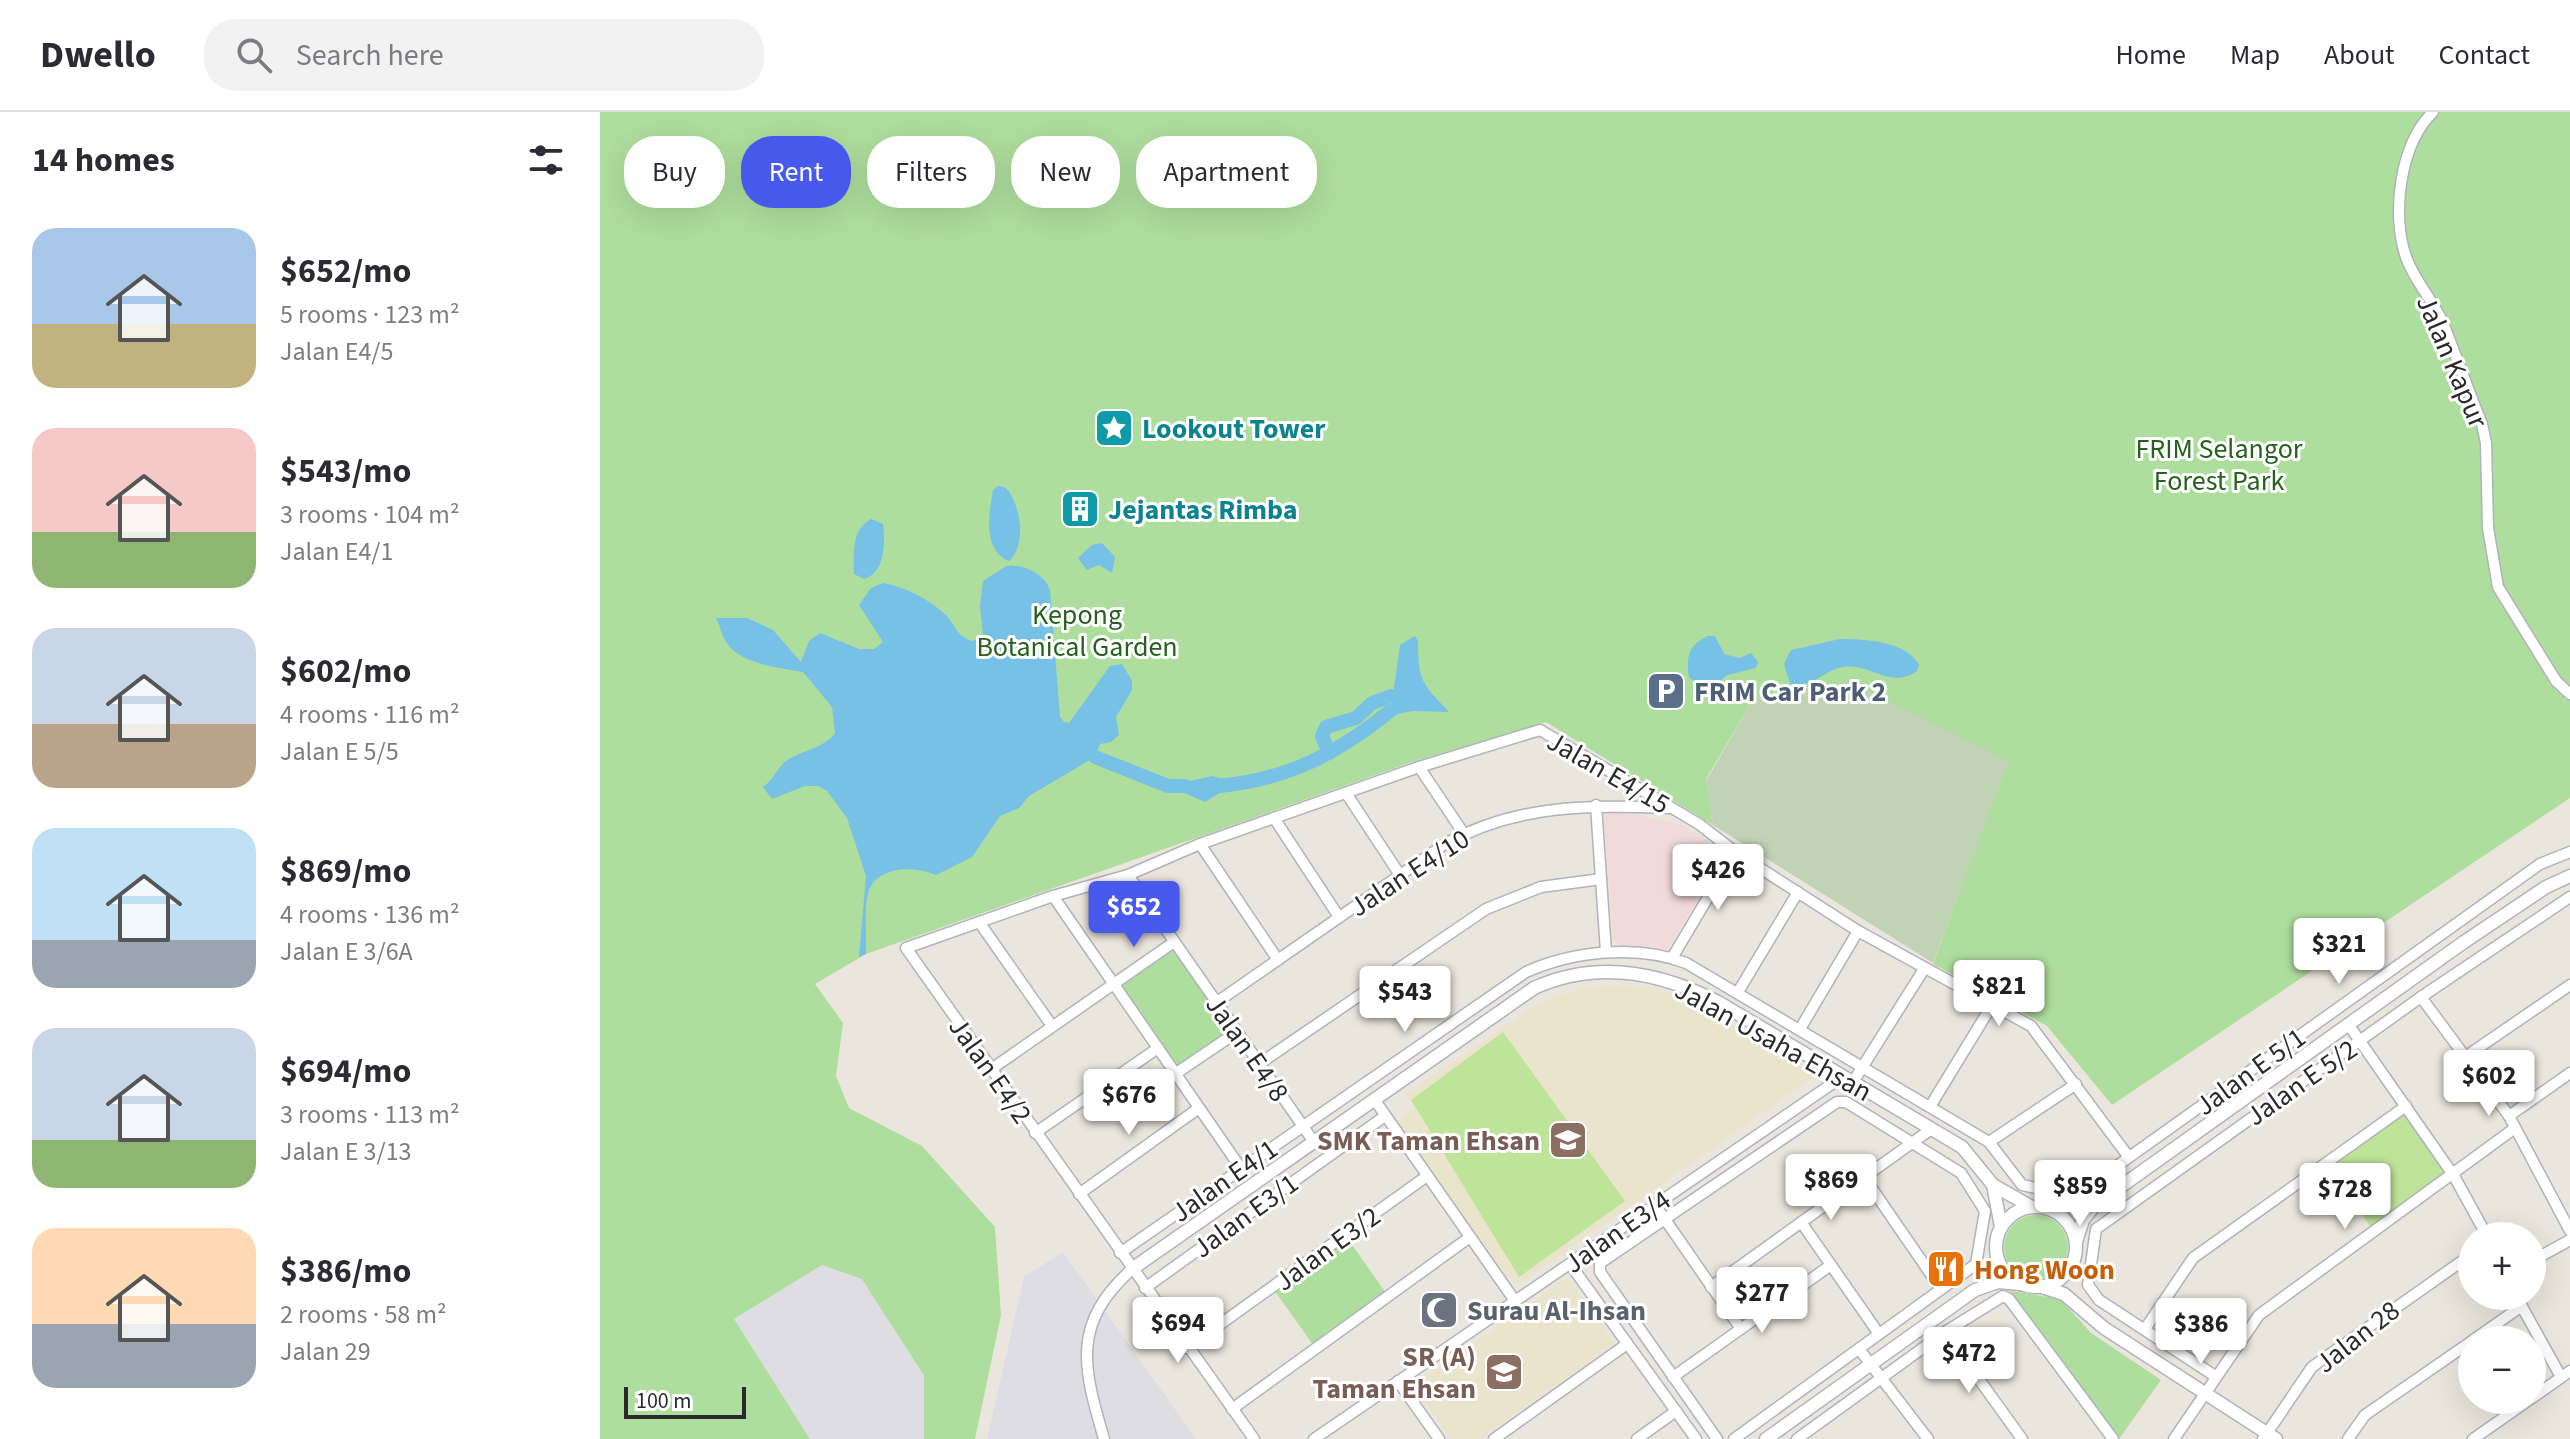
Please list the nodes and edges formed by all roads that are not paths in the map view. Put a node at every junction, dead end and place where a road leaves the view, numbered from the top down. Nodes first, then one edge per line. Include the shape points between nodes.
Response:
1 (2433, 112) edge
2 (2570, 694) edge
3 (1419, 767) junction
4 (1346, 793) junction
5 (1596, 805) junction
6 (1672, 808) junction
7 (1274, 818) junction
8 (1464, 834) junction
9 (1200, 844) junction
10 (1735, 852) junction
11 (2570, 852) edge
12 (1128, 875) junction
13 (1400, 875) junction
14 (2570, 876) edge
15 (1601, 879) junction
16 (1798, 892) junction
17 (1053, 896) junction
18 (2570, 897) edge
19 (1339, 917) junction
20 (979, 922) junction
21 (2452, 926) junction
22 (1858, 931) junction
23 (1174, 942) junction
24 (2464, 942) junction
25 (906, 948) joint
26 (1606, 952) junction
27 (1672, 958) junction
28 (1278, 960) junction
29 (1924, 969) junction
30 (1526, 972) junction
31 (1114, 984) junction
32 (2570, 985) edge
33 (1534, 988) junction
34 (1738, 992) junction
35 (2421, 997) junction
36 (1217, 1002) junction
37 (1992, 1005) junction
38 (2348, 1024) junction
39 (1052, 1026) junction
40 (1800, 1029) junction
41 (1237, 1032) junction
42 (2360, 1040) junction
43 (1158, 1048) junction
44 (2465, 1057) junction
45 (1259, 1064) junction
46 (1864, 1068) junction
47 (990, 1070) junction
48 (1175, 1074) junction
49 (2569, 1076) edge
50 (1847, 1080) junction
51 (2076, 1084) junction
52 (2212, 1098) junction
53 (1374, 1099) junction
54 (1931, 1105) junction
55 (2406, 1106) junction
56 (1199, 1108) junction
57 (2223, 1112) junction
58 (1385, 1116) junction
59 (2509, 1116) junction
60 (1302, 1125) junction
61 (2515, 1128) junction
62 (1930, 1130) junction
63 (1035, 1133) junction
64 (1314, 1142) junction
65 (1913, 1142) junction
66 (1989, 1142) junction
67 (2128, 1156) junction
68 (1240, 1167) junction
69 (1427, 1176) junction
70 (2454, 1176) junction
71 (1864, 1177) junction
72 (1993, 1185) junction
73 (1079, 1194) junction
74 (1655, 1205) junction
75 (2095, 1205) junction
76 (2030, 1206) junction
77 (2058, 1212) junction
78 (1665, 1219) junction
79 (1801, 1222) junction
80 (2479, 1222) edge
81 (2001, 1227) junction
82 (2570, 1231) edge
83 (1470, 1237) junction
84 (2570, 1240) edge
85 (2076, 1242) junction
86 (1120, 1253) junction
87 (1996, 1253) junction
88 (2546, 1253) edge
89 (1570, 1264) junction
90 (2458, 1264) edge
91 (1831, 1265) junction
92 (1132, 1269) junction
93 (2070, 1269) junction
94 (2020, 1284) junction
95 (1711, 1287) junction
96 (2042, 1287) junction
97 (1145, 1288) junction
98 (1941, 1289) junction
99 (1975, 1290) junction
100 (1515, 1301) junction
101 (2080, 1306) junction
102 (2508, 1310) edge
103 (2525, 1310) edge
104 (2489, 1326) edge
105 (1741, 1329) junction
106 (2145, 1329) junction
107 (1945, 1332) junction
108 (1879, 1334) junction
109 (1627, 1344) junction
110 (1187, 1348) junction
111 (1859, 1349) junction
112 (2458, 1350) edge
113 (1871, 1364) junction
114 (2565, 1374) edge
115 (2215, 1376) junction
116 (1673, 1377) junction
117 (1882, 1378) junction
118 (1398, 1381) junction
119 (2546, 1388) edge
120 (2204, 1393) junction
121 (1232, 1409) junction
122 (1676, 1411) junction
123 (2509, 1414) edge
124 (2268, 1437) edge
125 (1104, 1439) edge
126 (1254, 1439) edge
127 (1314, 1439) edge
128 (1439, 1439) edge
129 (1494, 1439) edge
130 (1637, 1439) edge
131 (1696, 1439) edge
132 (1717, 1439) edge
133 (1734, 1439) edge
134 (1766, 1439) edge
135 (1797, 1439) edge
136 (1928, 1439) edge
137 (2022, 1439) edge
138 (2113, 1439) edge
139 (2174, 1439) edge
140 (2348, 1439) edge
141 (2473, 1439) edge

1 - 2 street, Jalan Kapur via 2416,136 2403,177 2406,257 2439,316 2482,424 2491,560 2498,587 2556,681
3 - 4 street, Jalan E4/15
3 - 6 street, Jalan E4/15 via 1540,730
3 - 8 street
4 - 7 street, Jalan E4/15
4 - 13 street
5 - 6 street, Jalan E4/10
5 - 8 street, Jalan E4/10 via 1528,812
5 - 15 street
6 - 10 street, Jalan E4/15
7 - 9 street, Jalan E4/15
7 - 19 street
8 - 13 street, Jalan E4/10
9 - 12 street, Jalan E4/15
9 - 28 street
10 - 16 street, Jalan E4/15
10 - 27 street
11 - 21 street, Jalan E 5/1 via 2540,864
12 - 17 street, Jalan E4/15
12 - 23 street, Jalan E4/8
13 - 19 street, Jalan E4/10
14 - 24 street
15 - 26 street
15 - 45 street via 1541,887 1486,909
16 - 22 street, Jalan E4/15
16 - 34 street
17 - 20 street, Jalan E4/15
17 - 31 street
18 - 35 street, Jalan E 5/2
19 - 28 street, Jalan E4/10
20 - 25 street, Jalan E4/15
20 - 39 street
21 - 24 street
21 - 52 street, Jalan E 5/1
22 - 29 street, Jalan E4/15
22 - 40 street
23 - 31 street
23 - 36 street, Jalan E4/8
24 - 38 street
25 - 47 street, Jalan E4/2
26 - 27 street, Jalan E4/1
26 - 30 street, Jalan E4/1
27 - 34 street, Jalan E4/1
28 - 36 street, Jalan E4/10
29 - 37 street, Jalan E4/15
29 - 46 street, Jalan E3/4
30 - 33 street
30 - 60 street, Jalan E4/1
31 - 39 street
31 - 43 street
32 - 44 street
33 - 50 street, Jalan Usaha Ehsan via 1573,975 1610,972 1684,984
33 - 53 street, Jalan Usaha Ehsan
34 - 40 street, Jalan E4/1
35 - 42 street, Jalan E 5/2
35 - 44 street
36 - 41 street, Jalan E4/8
37 - 51 street, Jalan E4/15 via 2037,1030
37 - 54 street
38 - 42 street
38 - 57 street
39 - 47 street
40 - 46 street, Jalan E4/1
41 - 45 street, Jalan E4/8
41 - 48 street
42 - 55 street
42 - 106 street, Jalan E 5/2 via 2096,1229 2088,1285 2099,1300
43 - 48 street
43 - 63 street
44 - 59 street
45 - 60 street, Jalan E4/8
46 - 50 street, Jalan E3/4
46 - 54 street, Jalan E4/1
47 - 63 street, Jalan E4/2
48 - 56 street
49 - 59 street
50 - 62 street, Jalan Usaha Ehsan
50 - 74 street, Jalan E3/4
51 - 66 street
51 - 67 street, Jalan E4/15
52 - 57 street
52 - 67 street, Jalan E 5/1
53 - 58 street
53 - 64 street, Jalan Usaha Ehsan
54 - 66 street, Jalan E4/1
55 - 70 street
55 - 106 street via 2193,1258
56 - 68 street
56 - 73 street
57 - 75 street
58 - 69 street
58 - 97 street, Jalan E3/1
59 - 61 street
60 - 64 street, Jalan E4/8
60 - 68 street, Jalan E4/1
61 - 70 street
61 - 82 street
62 - 65 street
62 - 72 street, Jalan Usaha Ehsan via 1969,1153
63 - 73 street, Jalan E4/2
64 - 92 street, Jalan Usaha Ehsan
65 - 71 street
65 - 78 street via 1846,1102 1837,1102
65 - 98 street via 1961,1173 1985,1211 1976,1264
66 - 67 street, Jalan E 5/1 via 2022,1185 2064,1194 2079,1193
68 - 86 street, Jalan E4/1
69 - 83 street
69 - 110 street, Jalan E3/2
70 - 80 street
70 - 115 street via 2259,1315
71 - 79 street
71 - 98 street
72 - 76 street, Jalan Usaha Ehsan
72 - 81 street, Jalan Usaha Ehsan
73 - 86 street, Jalan E4/2
74 - 78 street
74 - 89 street, Jalan E3/4
75 - 77 street
75 - 85 street
76 - 77 street
76 - 81 street
77 - 85 street
78 - 95 street
78 - 116 street via 1600,1263 1600,1272
79 - 91 street
79 - 95 street
81 - 87 street
83 - 100 street
83 - 121 street
84 - 88 street
85 - 93 street
86 - 92 street, Jalan E4/2
87 - 94 street via 2003,1272
87 - 99 street
89 - 100 street, Jalan E3/4
89 - 109 street
90 - 124 street, Jalan 28 via 2312,1367
91 - 105 street
91 - 108 street
92 - 97 street, Jalan E4/2
92 - 125 street, Jalan Usaha Ehsan via 1099,1304 1087,1339 1087,1379
93 - 96 street
93 - 101 street
94 - 96 street
94 - 99 street via 1998,1282
95 - 105 street
96 - 101 street
97 - 110 street, Jalan E4/2
98 - 108 street
99 - 113 street
100 - 118 street, Jalan E3/4
101 - 120 street via 2104,1328
102 - 104 street
103 - 114 street
105 - 116 street
106 - 115 street
107 - 117 street
107 - 137 street
107 - 138 street via 2003,1296 2009,1299
108 - 111 street
109 - 122 street
109 - 129 street
110 - 121 street, Jalan E4/2
111 - 113 street
111 - 133 street
112 - 140 street via 2365,1415
113 - 117 street
113 - 134 street
114 - 119 street
115 - 120 street
116 - 132 street
117 - 135 street
117 - 136 street
118 - 127 street, Jalan E3/4
118 - 128 street
120 - 124 street
120 - 139 street
121 - 126 street, Jalan E4/2
122 - 130 street
122 - 131 street
123 - 141 street

